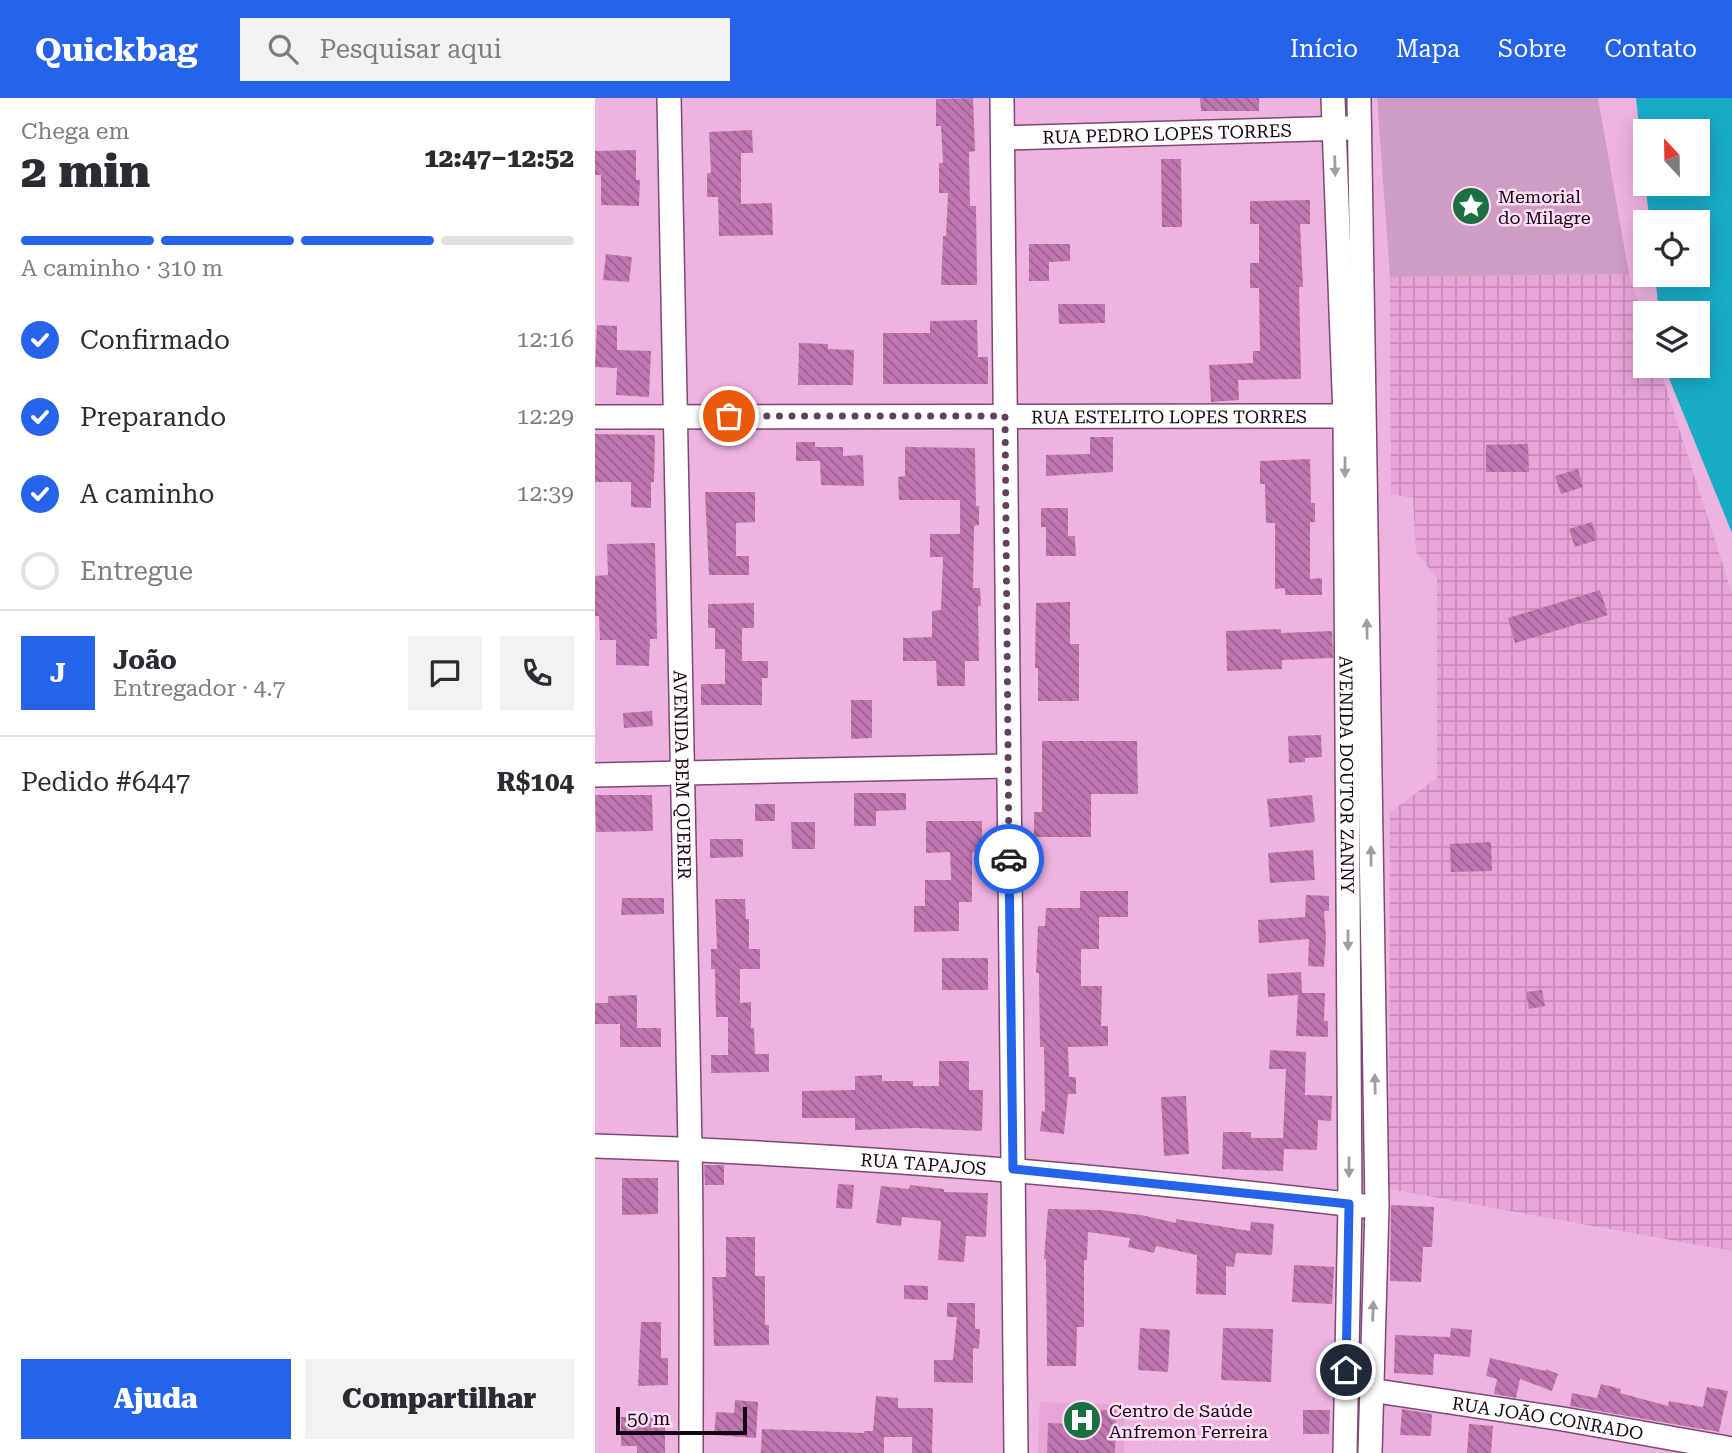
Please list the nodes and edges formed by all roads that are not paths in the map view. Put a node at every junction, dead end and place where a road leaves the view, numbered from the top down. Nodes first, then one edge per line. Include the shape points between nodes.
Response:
1 (669, 98) edge
2 (1002, 98) edge
3 (1333, 98) edge
4 (1359, 98) edge
5 (1359, 127) junction
6 (1334, 128) junction
7 (1003, 138) junction
8 (674, 416) junction
9 (1005, 416) junction
10 (1355, 416) junction
11 (595, 417) edge
12 (1008, 766) junction
13 (683, 773) junction
14 (595, 775) edge
15 (595, 1146) edge
16 (690, 1149) junction
17 (1013, 1169) junction
18 (1349, 1204) junction
19 (1377, 1207) junction
20 (1370, 1390) junction
21 (1727, 1448) dead end
22 (691, 1453) edge
23 (1016, 1453) edge
24 (1345, 1453) edge
25 (1370, 1453) edge

1 - 8 street, AVENIDA BEM QUERER
2 - 7 street
3 - 6 street, AVENIDA DOUTOR ZANNY
4 - 5 street, AVENIDA DOUTOR ZANNY
5 - 6 street, RUA PEDRO LOPES TORRES
5 - 10 street, AVENIDA DOUTOR ZANNY
6 - 7 street, RUA PEDRO LOPES TORRES
6 -> 10 street, AVENIDA DOUTOR ZANNY
7 - 9 street
8 - 9 street, RUA ESTELITO LOPES TORRES
8 - 11 street, RUA ESTELITO LOPES TORRES
8 - 13 street, AVENIDA BEM QUERER
9 - 10 street, RUA ESTELITO LOPES TORRES
9 - 12 street
10 -> 18 street, AVENIDA DOUTOR ZANNY
19 -> 10 street, AVENIDA DOUTOR ZANNY
12 - 13 street
12 - 17 street
13 - 14 street
13 - 16 street, AVENIDA BEM QUERER
15 - 16 street, RUA TAPAJOS
16 - 17 street, RUA TAPAJOS
16 - 22 street, AVENIDA BEM QUERER
17 - 18 street, RUA TAPAJOS
17 - 23 street
18 - 19 street, RUA TAPAJOS
18 - 24 street, AVENIDA DOUTOR ZANNY
20 -> 19 street, AVENIDA DOUTOR ZANNY
20 - 21 street, RUA JOÃO CONRADO
20 - 25 street, AVENIDA DOUTOR ZANNY

